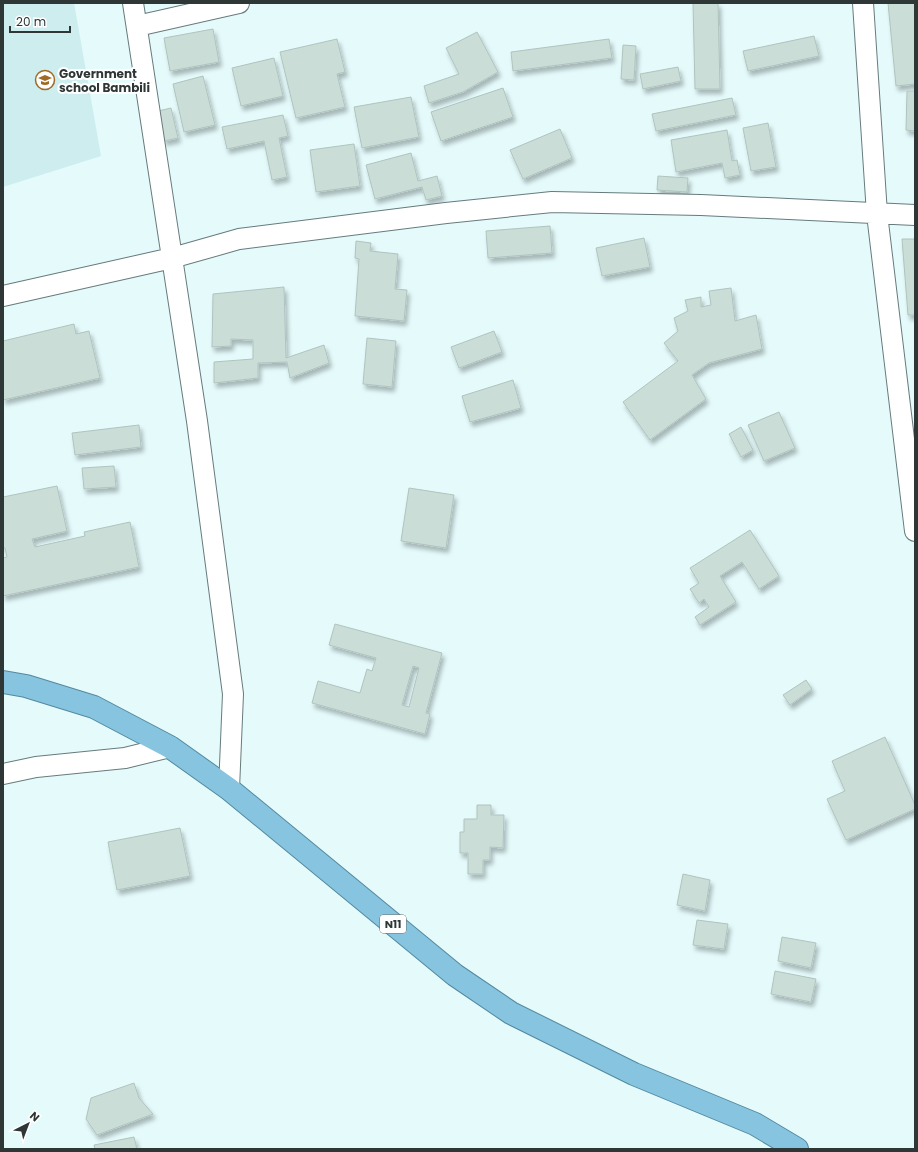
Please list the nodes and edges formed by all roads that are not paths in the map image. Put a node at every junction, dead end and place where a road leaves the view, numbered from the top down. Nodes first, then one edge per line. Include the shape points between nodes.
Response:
1 (133, 3) edge
2 (239, 3) edge
3 (863, 3) edge
4 (137, 26) junction
5 (877, 214) junction
6 (915, 215) edge
7 (172, 258) junction
8 (3, 296) edge
9 (915, 531) edge
10 (3, 682) edge
11 (170, 746) junction
12 (3, 774) edge
13 (229, 789) junction
14 (797, 1149) edge

1 - 4 street
2 - 4 street
3 - 5 street
4 - 7 street
5 - 6 street
5 - 7 street via 701,205 552,202 239,239
5 - 9 street
7 - 8 street
7 - 13 street via 198,429 233,694
10 - 11 highway, N11 via 26,686 94,707
11 - 12 street via 125,758 36,767
11 - 13 highway, N11
13 - 14 highway, N11 via 455,975 511,1013 634,1074 755,1124

